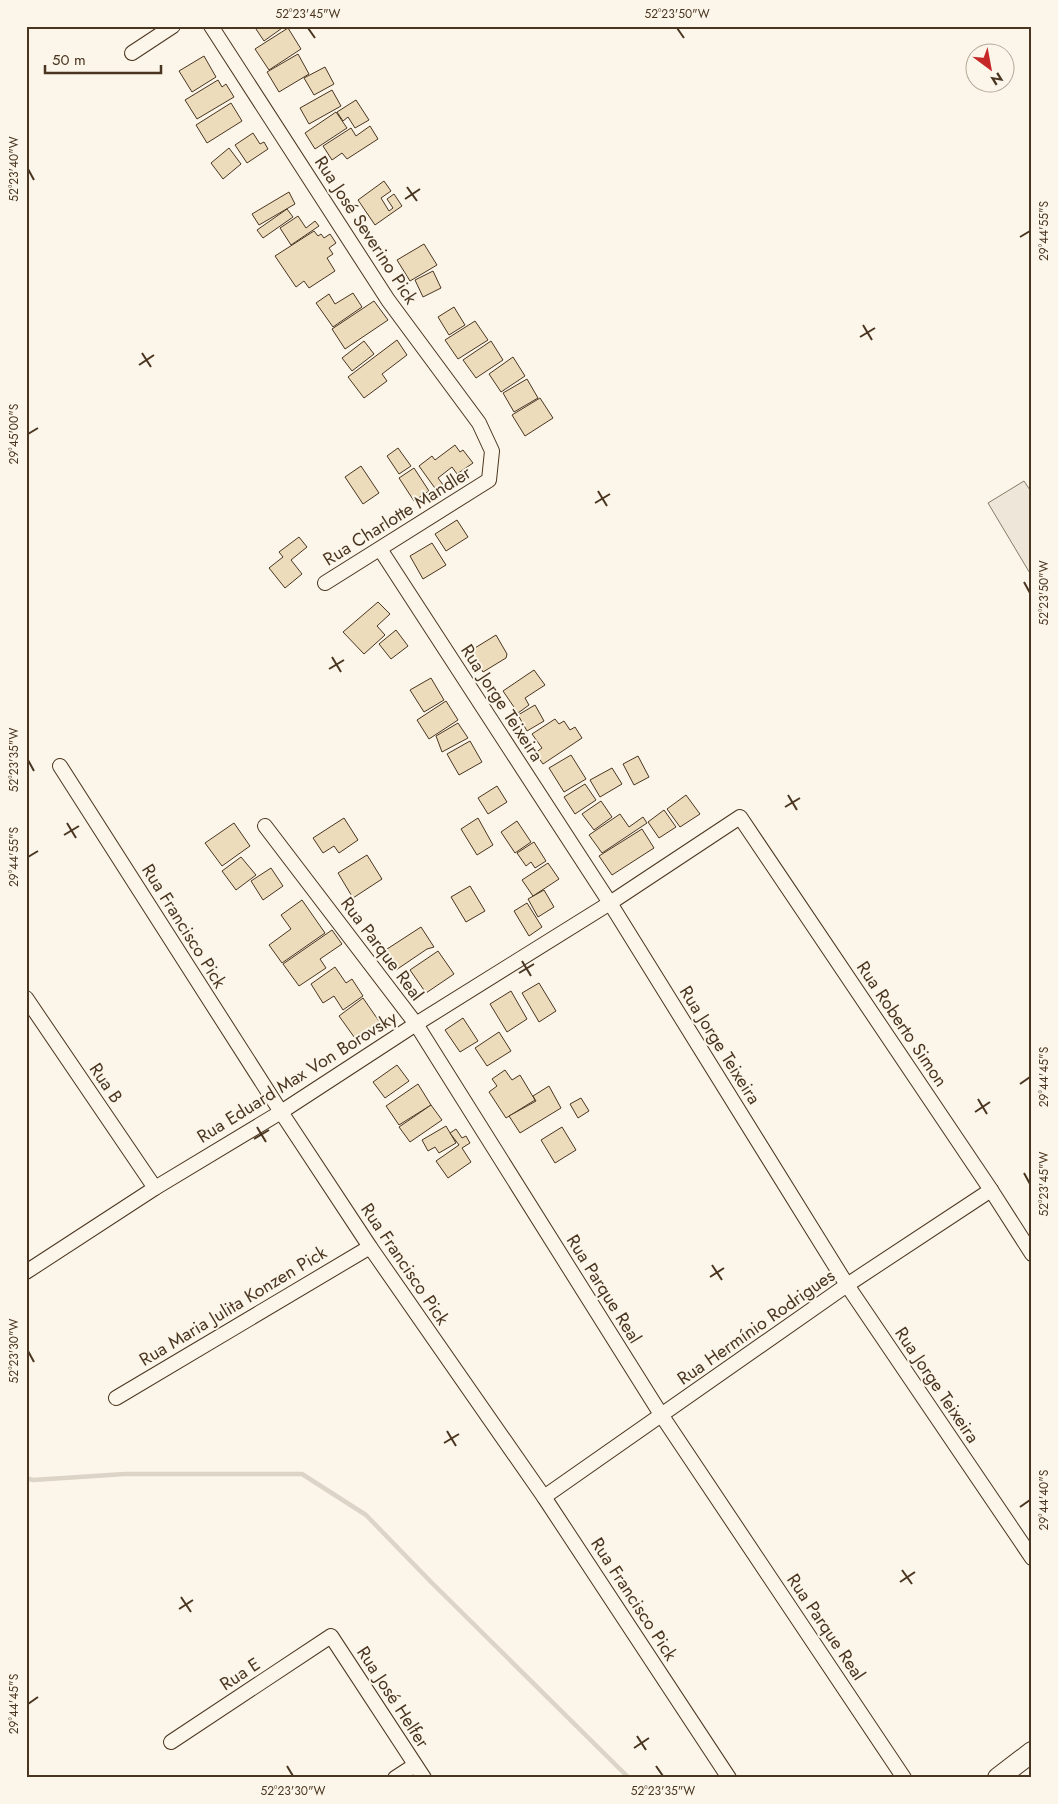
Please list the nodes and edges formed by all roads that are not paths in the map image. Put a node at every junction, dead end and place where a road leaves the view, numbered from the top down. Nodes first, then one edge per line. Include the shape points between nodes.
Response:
1 (173, 26) edge
2 (211, 26) edge
3 (132, 53) dead end
4 (492, 451) joint
5 (380, 549) junction
6 (325, 584) dead end
7 (60, 766) dead end
8 (740, 817) joint
9 (265, 826) dead end
10 (610, 903) junction
11 (26, 998) edge
12 (416, 1024) junction
13 (281, 1112) junction
14 (155, 1188) junction
15 (991, 1190) junction
16 (370, 1247) junction
17 (1032, 1254) edge
18 (26, 1272) edge
19 (847, 1285) junction
20 (116, 1398) dead end
21 (662, 1416) junction
22 (544, 1497) junction
23 (1032, 1558) edge
24 (331, 1636) joint
25 (171, 1742) dead end
26 (1032, 1752) edge
27 (415, 1765) junction
28 (395, 1778) edge
29 (424, 1778) edge
30 (730, 1778) edge
31 (904, 1778) edge
32 (998, 1778) edge

1 - 3 street
2 - 4 street, Rua José Severino Pick via 388,300 479,423
4 - 5 street, Rua Charlotte Mandler via 489,480
5 - 6 street, Rua Charlotte Mandler
5 - 10 street, Rua Jorge Teixeira
7 - 13 street, Rua Francisco Pick
8 - 10 street, Rua Eduard Max Von Borovsky
8 - 15 street, Rua Roberto Simon
9 - 12 street, Rua Parque Real
10 - 12 street, Rua Eduard Max Von Borovsky
10 - 19 street, Rua Jorge Teixeira
11 - 14 street, Rua B
12 - 13 street, Rua Eduard Max Von Borovsky
12 - 21 street, Rua Parque Real
13 - 14 street, Rua Eduard Max Von Borovsky
13 - 16 street, Rua Francisco Pick
14 - 18 street, Rua Eduard Max Von Borovsky
15 - 17 street, Rua Roberto Simon
15 - 19 street, Rua Hermínio Rodrigues
16 - 20 street, Rua Maria Julita Konzen Pick
16 - 22 street, Rua Francisco Pick
19 - 21 street, Rua Hermínio Rodrigues
19 - 23 street, Rua Jorge Teixeira
21 - 22 street, Rua Hermínio Rodrigues
21 - 31 street, Rua Parque Real
22 - 30 street, Rua Francisco Pick
24 - 25 street, Rua E
24 - 27 street, Rua José Helfer
26 - 32 main road
27 - 28 street
27 - 29 street, Rua José Helfer

